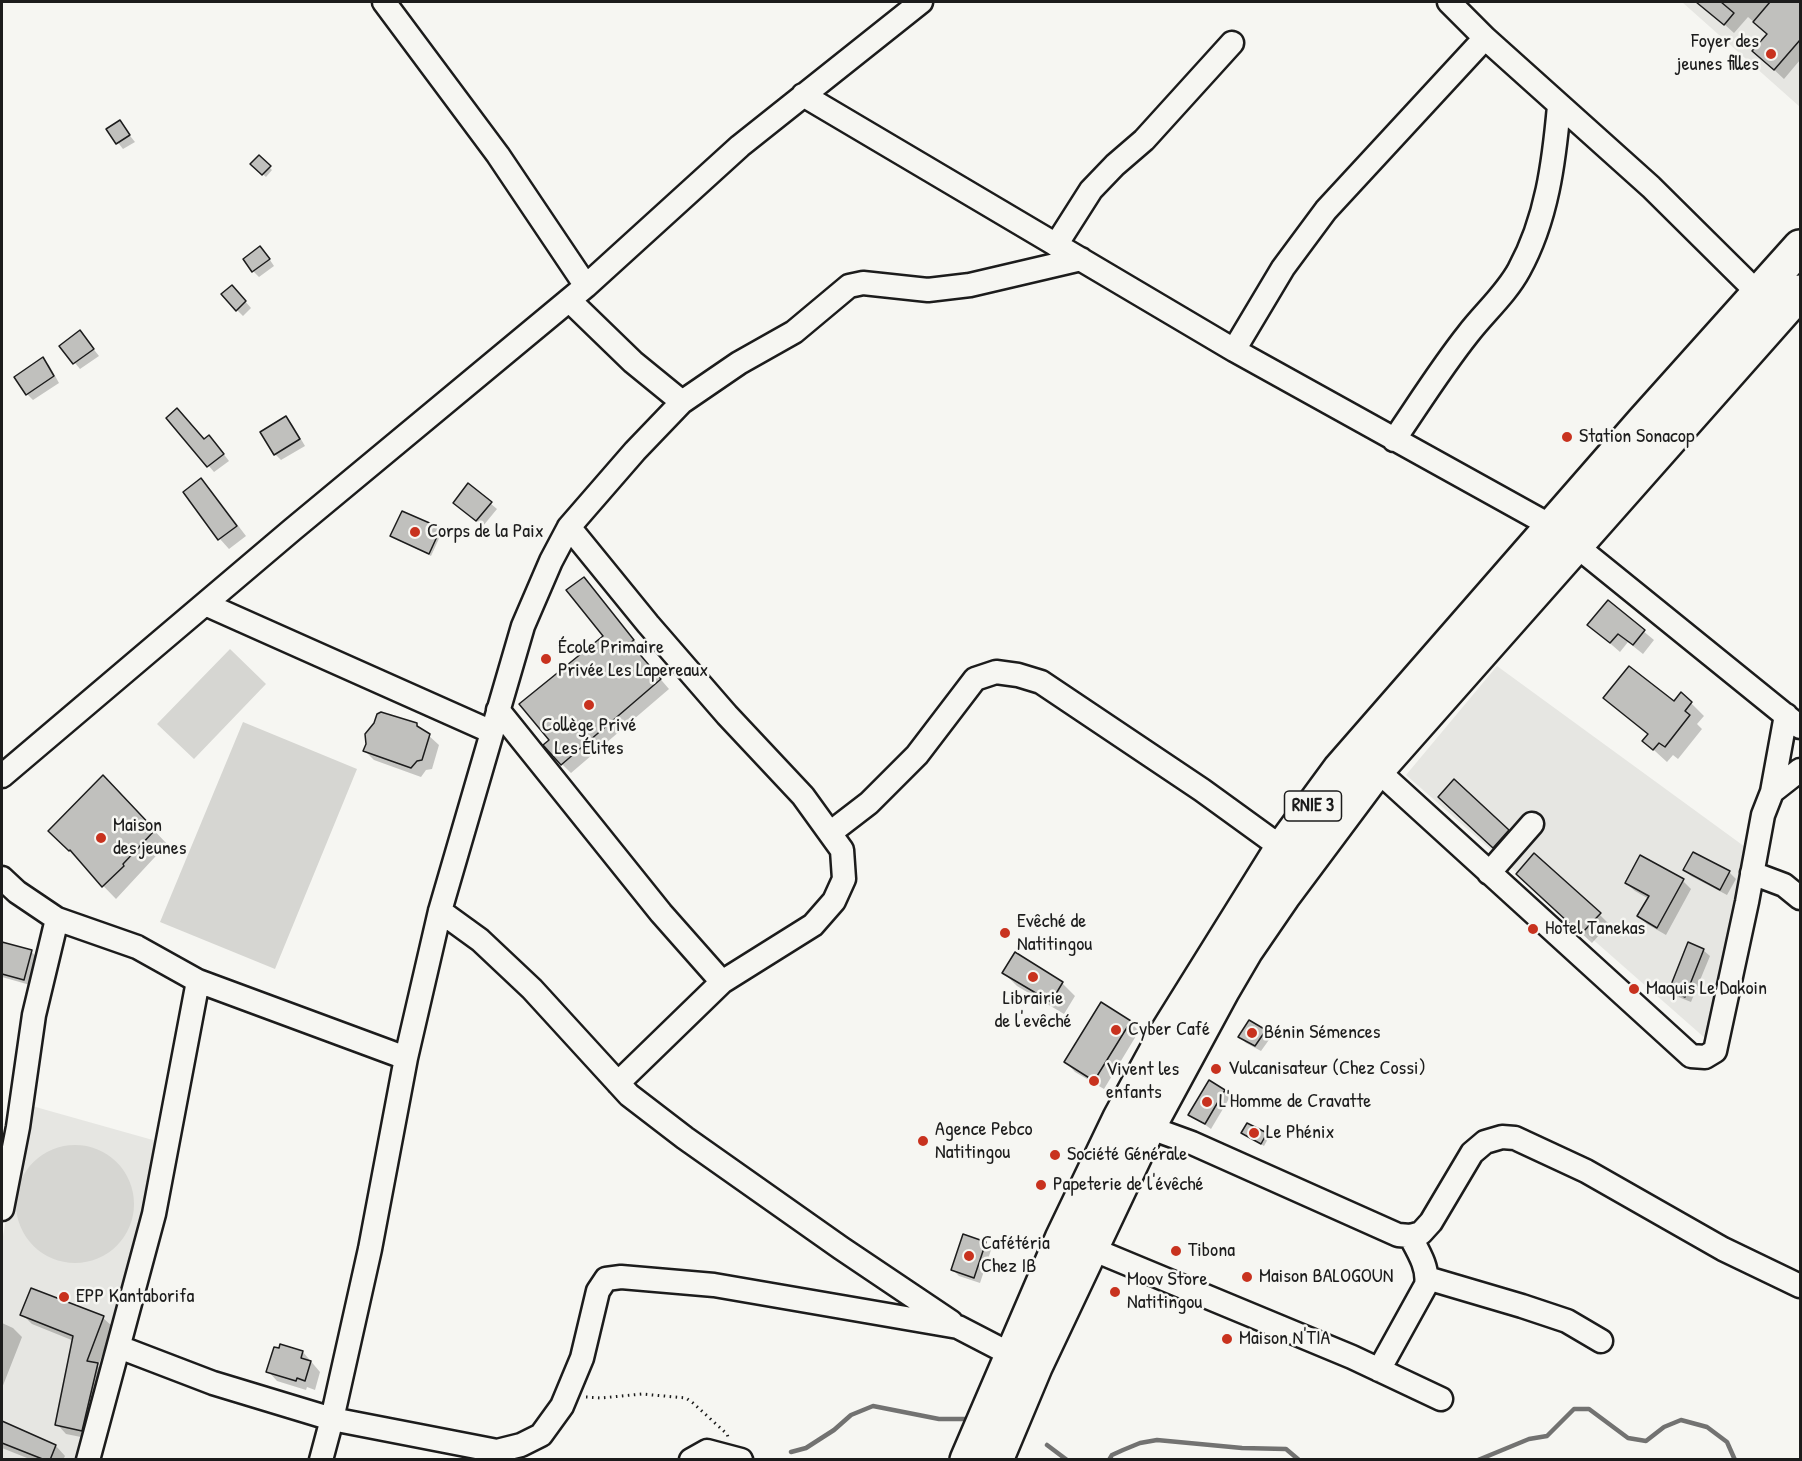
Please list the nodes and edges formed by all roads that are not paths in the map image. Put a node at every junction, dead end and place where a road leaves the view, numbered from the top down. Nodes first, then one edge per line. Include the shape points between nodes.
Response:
1 (384, 2) edge
2 (921, 2) edge
3 (1449, 2) edge
4 (1485, 38) junction
5 (1232, 43) dead end
6 (803, 95) junction
7 (1559, 106) junction
8 (1056, 245) junction
9 (1800, 247) edge
10 (1082, 260) junction
11 (586, 286) junction
12 (569, 300) junction
13 (1786, 304) edge
14 (1234, 350) junction
15 (682, 402) junction
16 (1394, 440) junction
17 (569, 527) junction
18 (1564, 536) junction
19 (205, 604) junction
20 (495, 721) junction
21 (1793, 721) edge
22 (1377, 770) junction
23 (1800, 770) edge
24 (2, 776) edge
25 (1772, 792) junction
26 (1532, 824) dead end
27 (830, 833) junction
28 (1282, 848) junction
29 (1489, 873) junction
30 (1752, 873) junction
31 (2, 878) edge
32 (1800, 898) edge
33 (440, 911) junction
34 (57, 919) junction
35 (198, 981) junction
36 (722, 982) junction
37 (406, 1058) junction
38 (618, 1083) junction
39 (1135, 1122) junction
40 (10, 1124) edge
41 (2, 1209) edge
42 (1410, 1236) junction
43 (1092, 1249) junction
44 (1427, 1278) junction
45 (1800, 1286) edge
46 (958, 1327) junction
47 (1601, 1341) dead end
48 (119, 1347) junction
49 (1012, 1355) junction
50 (1379, 1370) junction
51 (1441, 1399) dead end
52 (333, 1419) junction
53 (736, 1458) edge
54 (88, 1460) edge
55 (321, 1460) edge
56 (691, 1460) edge
57 (967, 1460) edge
58 (996, 1460) edge

1 - 11 street via 498,154
2 - 6 street
3 - 4 street
4 - 7 street
4 - 14 street via 1326,210 1284,268
5 - 8 street via 1144,140 1091,190
6 - 8 street
6 - 11 street via 740,146
7 - 13 street
7 - 16 street via 1554,165 1535,234 1519,271 1468,334
8 - 10 street
9 - 13 highway, RNIE 3
10 - 14 street
10 - 15 street via 928,291 863,283 849,286 794,332
11 - 12 street
12 - 15 street via 633,362
12 - 19 street
13 - 18 highway, RNIE 3 via 1643,422
14 - 16 street
15 - 17 street
16 - 18 street
17 - 20 street via 523,626
17 - 27 street via 727,715 803,796
18 - 21 street
18 - 22 highway, RNIE 3
18 - 28 highway, RNIE 3 via 1340,769
19 - 20 street
19 - 24 street
20 - 33 street
20 - 36 street
21 - 25 street
22 - 29 street
22 - 39 highway, RNIE 3 via 1283,896
23 - 25 street
25 - 30 street via 1763,815
26 - 29 street
27 - 28 street via 869,803 917,755 975,679 996,672 1041,682
27 - 36 street via 842,850 844,879 834,901 813,925
28 - 39 highway, RNIE 3 via 1169,1029
29 - 30 street via 1691,1056 1705,1057 1715,1051
30 - 32 street via 1785,885
31 - 34 street
33 - 37 street
33 - 38 street via 480,940 524,981
34 - 35 street via 137,947
34 - 40 street
35 - 37 street
35 - 48 street via 154,1214
36 - 38 street
37 - 52 street
38 - 46 street via 685,1138
39 - 42 street
39 - 43 highway, RNIE 3
39 - 49 highway, RNIE 3 via 1062,1239
40 - 41 street
42 - 44 street
42 - 45 street via 1421,1233 1431,1222 1472,1154 1485,1142 1515,1138 1586,1171 1724,1249
43 - 50 street
43 - 58 highway, RNIE 3 via 1035,1367
44 - 47 street via 1567,1321
44 - 50 street via 1422,1295
46 - 49 street
46 - 52 street via 714,1285 606,1279 598,1291 582,1358 562,1406 541,1435 497,1451
48 - 52 street via 213,1383
48 - 54 street
49 - 57 highway, RNIE 3
50 - 51 street
52 - 55 street
53 - 56 street via 707,1451

